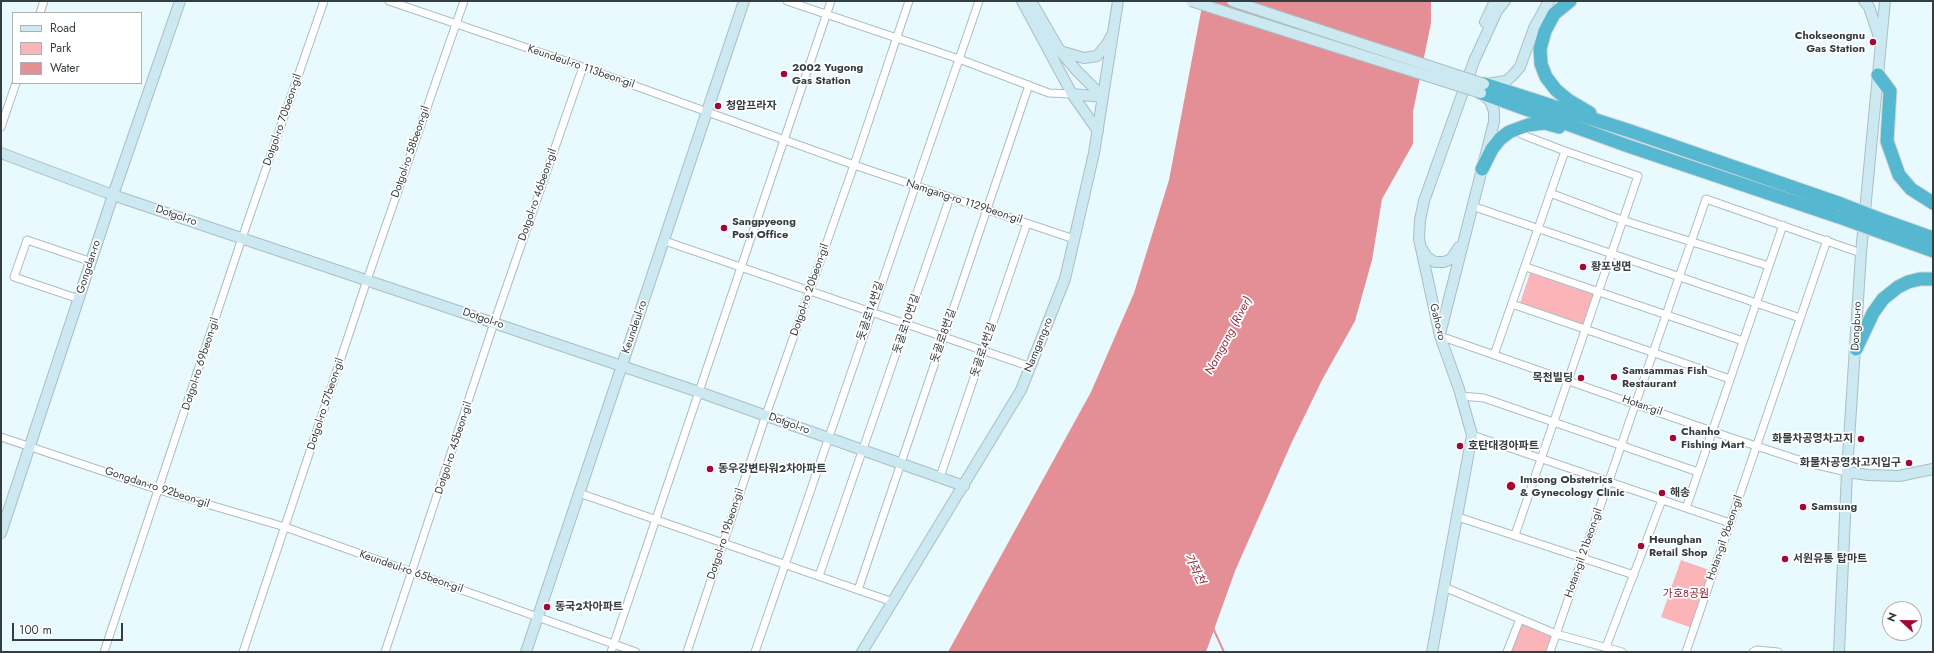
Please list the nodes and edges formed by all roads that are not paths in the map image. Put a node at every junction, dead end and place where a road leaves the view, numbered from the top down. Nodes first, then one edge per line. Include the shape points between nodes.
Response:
1 (44, 1) edge
2 (180, 1) edge
3 (324, 1) edge
4 (389, 1) edge
5 (464, 1) edge
6 (744, 1) edge
7 (787, 1) edge
8 (831, 1) edge
9 (909, 1) edge
10 (979, 1) edge
11 (1022, 1) edge
12 (1031, 1) edge
13 (1118, 1) edge
14 (1191, 1) edge
15 (1232, 1) edge
16 (1495, 1) edge
17 (1505, 1) edge
18 (1556, 1) edge
19 (1570, 1) edge
20 (1864, 1) edge
21 (1885, 1) edge
22 (1548, 5) edge
23 (40, 12) edge
24 (826, 15) junction
25 (456, 24) junction
26 (1113, 31) junction
27 (897, 38) junction
28 (1881, 43) junction
29 (1060, 51) junction
30 (959, 59) junction
31 (1474, 60) junction
32 (582, 67) junction
33 (1878, 75) junction
34 (16, 84) edge
35 (1029, 85) junction
36 (1483, 89) junction
37 (1072, 94) junction
38 (1103, 97) junction
39 (706, 112) junction
40 (1, 127) edge
41 (1516, 129) junction
42 (1098, 131) junction
43 (1630, 131) junction
44 (784, 140) junction
45 (1628, 146) junction
46 (1565, 151) junction
47 (1, 153) edge
48 (854, 165) junction
49 (1482, 169) junction
50 (914, 185) junction
51 (1550, 193) junction
52 (113, 195) junction
53 (950, 197) junction
54 (1933, 202) edge
55 (1472, 206) junction
56 (987, 210) junction
57 (1840, 211) junction
58 (1622, 220) junction
59 (1027, 223) junction
60 (1468, 223) junction
61 (1783, 225) junction
62 (1884, 227) junction
63 (1538, 228) junction
64 (242, 238) junction
65 (1933, 238) edge
66 (1074, 239) junction
67 (1827, 240) junction
68 (665, 241) junction
69 (1691, 242) junction
70 (1420, 246) junction
71 (1933, 251) edge
72 (1861, 253) junction
73 (1611, 254) junction
74 (92, 262) junction
75 (1769, 266) junction
76 (741, 267) junction
77 (1526, 267) junction
78 (1680, 277) junction
79 (1933, 279) edge
80 (367, 280) junction
81 (810, 290) junction
82 (1599, 292) junction
83 (79, 299) junction
84 (1756, 303) junction
85 (1512, 304) junction
86 (871, 312) junction
87 (1667, 315) junction
88 (1800, 318) junction
89 (494, 323) junction
90 (906, 324) junction
91 (1585, 330) junction
92 (1440, 336) junction
93 (944, 337) junction
94 (1743, 341) junction
95 (1856, 349) junction
96 (984, 350) junction
97 (1654, 353) junction
98 (1494, 355) junction
99 (622, 366) junction
100 (1031, 367) junction
101 (1730, 379) junction
102 (1568, 380) junction
103 (699, 392) junction
104 (1461, 396) junction
105 (1636, 404) junction
106 (766, 415) junction
107 (1554, 422) junction
108 (1712, 431) junction
109 (1472, 435) junction
110 (1, 437) edge
111 (828, 438) junction
112 (1622, 446) junction
113 (1756, 446) junction
114 (30, 447) junction
115 (863, 450) junction
116 (1541, 459) junction
117 (901, 463) junction
118 (1933, 469) edge
119 (1698, 472) junction
120 (1847, 472) junction
121 (940, 477) junction
122 (1609, 482) junction
123 (964, 486) junction
124 (159, 490) junction
125 (579, 493) junction
126 (1662, 500) junction
127 (1686, 508) junction
128 (1458, 517) junction
129 (656, 519) junction
130 (1730, 523) junction
131 (285, 527) junction
132 (1, 533) edge
133 (1515, 535) junction
134 (723, 543) junction
135 (1582, 557) junction
136 (785, 564) junction
137 (413, 572) junction
138 (1634, 575) junction
139 (819, 576) junction
140 (1444, 587) junction
141 (858, 590) junction
142 (893, 602) junction
143 (538, 616) junction
144 (1520, 619) junction
145 (1556, 634) junction
146 (614, 644) junction
147 (1606, 647) junction
148 (104, 652) edge
149 (243, 652) edge
150 (385, 652) edge
151 (526, 652) edge
152 (611, 652) edge
153 (636, 652) edge
154 (687, 652) edge
155 (755, 652) edge
156 (862, 652) edge
157 (1432, 652) edge
158 (1507, 652) edge
159 (1550, 652) edge
160 (1622, 652) edge
161 (1686, 652) edge
162 (1753, 652) edge
163 (1778, 652) edge
164 (1839, 652) edge

1 - 23 street
2 - 52 street, Gongdan-ro
3 - 64 street, Dotgol-ro 70beon-gil
4 - 25 street, Keundeul-ro 113beon-gil
5 - 25 street, Dotgol-ro 58beon-gil
6 - 39 street, Keundeul-ro
7 - 24 street
8 - 24 street
9 - 27 street, Dotgol-ro 20beon-gil
10 - 30 street, 돗골로14번길
11 - 37 street
12 - 29 street
13 - 26 street, Namgang-ro
14 - 36 street, bridge
15 - 36 street, bridge
16 - 31 street, Gaho-ro via 1481,30
17 - 31 street, Gaho-ro via 1494,17
18 - 22 street
19 - 43 highway via 1554,14 1545,31 1540,49 1541,64 1546,77 1568,100 1582,109
20 - 28 street via 1869,7
21 - 28 street, Dongbu-ro
22 - 36 street via 1534,28 1520,67 1506,81
24 - 27 street
24 - 44 street
25 - 32 street, Keundeul-ro 113beon-gil
25 - 80 street, Dotgol-ro 58beon-gil
26 - 29 street via 1097,56 1084,58
26 - 38 street, Namgang-ro
27 - 30 street
27 - 48 street, Dotgol-ro 20beon-gil
28 - 33 street, Dongbu-ro
29 - 38 street
30 - 35 street
30 - 50 street, 돗골로14번길
31 - 70 street, Gaho-ro via 1424,201 1420,220
32 - 39 street, Keundeul-ro 113beon-gil
32 - 89 street, Dotgol-ro 46beon-gil
33 - 54 highway via 1890,91 1887,141 1899,175 1911,190
33 - 72 street, Dongbu-ro
34 - 40 street
35 - 37 street via 1049,92
35 - 56 street, 돗골로8번길
36 - 43 highway
36 - 45 highway
36 - 49 street via 1494,111 1494,122
37 - 38 street
37 - 42 street
38 - 42 street, Namgang-ro
39 - 44 street, Keundeul-ro 113beon-gil
39 - 68 street, Keundeul-ro
41 - 45 highway via 1545,123
41 - 46 street
41 - 49 highway via 1500,139
42 - 66 street, Namgang-ro
43 - 57 highway
44 - 48 street, Namgang-ro 1129beon-gil
44 - 76 street
45 - 57 highway
46 - 51 street
46 - 58 street via 1638,176
47 - 52 street, Dotgol-ro
48 - 50 street, Namgang-ro 1129beon-gil
48 - 81 street, Dotgol-ro 20beon-gil
49 - 55 street
50 - 53 street, Namgang-ro 1129beon-gil
50 - 86 street, 돗골로14번길
51 - 58 street
51 - 63 street
52 - 64 street, Dotgol-ro
52 - 74 street, Gongdan-ro
53 - 56 street, Namgang-ro 1129beon-gil
53 - 90 street, 돗골로10번길
55 - 60 street
55 - 63 street
56 - 59 street, Namgang-ro 1129beon-gil
56 - 93 street, 돗골로8번길
57 - 62 highway, bridge
58 - 69 street
58 - 73 street
59 - 66 street, Namgang-ro 1129beon-gil
59 - 96 street, 돗골로4번길
60 - 70 street via 1457,253 1451,259 1435,262 1427,257
60 - 92 street
61 - 67 street
61 - 69 street, Hotan-gil 21beon-gil via 1706,199
61 - 75 street
62 - 65 highway
62 - 71 highway
63 - 73 street
63 - 77 street
64 - 80 street, Dotgol-ro
64 - 124 street, Dotgol-ro 69beon-gil
66 - 100 street, Namgang-ro via 1066,279
67 - 72 street
67 - 88 street, Hotan-gil 9beon-gil
68 - 76 street
68 - 99 street, Keundeul-ro
69 - 75 street
69 - 78 street, Hotan-gil 21beon-gil
70 - 92 street, Gaho-ro
72 - 95 street, Dongbu-ro
73 - 78 street
73 - 82 street
74 - 83 street, Gongdan-ro
74 - 83 street via 27,240 14,277
75 - 84 street
76 - 81 street
76 - 103 street
77 - 82 street
77 - 85 street
78 - 84 street
78 - 87 street, Hotan-gil 21beon-gil
79 - 95 highway via 1908,282 1883,299 1873,313
80 - 89 street, Dotgol-ro
80 - 131 street, Dotgol-ro 57beon-gil
81 - 86 street
81 - 106 street, Dotgol-ro 20beon-gil
82 - 87 street
82 - 91 street
83 - 114 street, Gongdan-ro
84 - 88 street
84 - 94 street
85 - 91 street
85 - 98 street
86 - 90 street
86 - 111 street, 돗골로14번길
87 - 94 street
87 - 97 street, Hotan-gil 21beon-gil
88 - 113 street, Hotan-gil 9beon-gil
89 - 99 street, Dotgol-ro
89 - 137 street, Dotgol-ro 45beon-gil
90 - 93 street
90 - 115 street, 돗골로10번길
91 - 97 street
91 - 102 street
92 - 98 street, Hotan-gil
92 - 104 street, Gaho-ro
93 - 96 street
93 - 117 street, 돗골로8번길
94 - 101 street
95 - 120 street, Dongbu-ro
96 - 100 street
96 - 121 street, 돗골로4번길
97 - 101 street
97 - 105 street, Hotan-gil 21beon-gil
98 - 102 street, Hotan-gil
99 - 103 street, Dotgol-ro
99 - 125 street, Keundeul-ro
100 - 123 street, Namgang-ro via 1021,390
101 - 108 street
102 - 105 street, Hotan-gil
102 - 107 street
103 - 106 street, Dotgol-ro
103 - 129 street
104 - 107 street via 1484,398
104 - 109 street, Gaho-ro
105 - 108 street, Hotan-gil
105 - 112 street, Hotan-gil 21beon-gil
106 - 111 street, Dotgol-ro
106 - 134 street, Dotgol-ro 19beon-gil
107 - 112 street
107 - 116 street
108 - 113 street, Hotan-gil
108 - 119 street
109 - 116 street
109 - 128 street, Gaho-ro
110 - 114 street, Gongdan-ro 92beon-gil
111 - 115 street, Dotgol-ro
111 - 136 street, 돗골로14번길
112 - 119 street
112 - 122 street, Hotan-gil 21beon-gil
113 - 120 street, Hotan-gil
113 - 130 street, Hotan-gil 9beon-gil
114 - 124 street, Gongdan-ro 92beon-gil
114 - 132 street, Gongdan-ro
115 - 117 street, Dotgol-ro
115 - 139 street, 돗골로10번길
116 - 122 street
116 - 133 street
117 - 121 street, Dotgol-ro
117 - 141 street, 돗골로8번길
118 - 120 street via 1899,476 1868,476
119 - 127 street
120 - 164 street, Dongbu-ro
121 - 123 street, Dotgol-ro
122 - 126 street
122 - 135 street, Hotan-gil 21beon-gil
123 - 142 street, Namgang-ro
124 - 131 street, Gongdan-ro 92beon-gil
124 - 148 street, Dotgol-ro 69beon-gil
125 - 129 street
125 - 143 street, Keundeul-ro
126 - 127 street
126 - 138 street
127 - 130 street
128 - 133 street
128 - 140 street, Gaho-ro
129 - 134 street
129 - 146 street
130 - 161 street, Hotan-gil 9beon-gil
131 - 137 street, Keundeul-ro 65beon-gil
131 - 149 street, Dotgol-ro 57beon-gil
133 - 135 street
134 - 136 street
134 - 154 street, Dotgol-ro 19beon-gil
135 - 138 street
135 - 145 street, Hotan-gil 21beon-gil
136 - 139 street
136 - 155 street, 돗골로14번길
137 - 143 street, Keundeul-ro 65beon-gil
137 - 150 street, Dotgol-ro 45beon-gil
138 - 147 street
139 - 141 street
140 - 144 street
140 - 157 street, Gaho-ro
141 - 142 street
142 - 156 street, Namgang-ro
143 - 146 street, Keundeul-ro 65beon-gil
143 - 151 street, Keundeul-ro
144 - 145 street
144 - 158 street
145 - 147 street
145 - 159 street, Hotan-gil 21beon-gil
146 - 152 street
146 - 153 street, Keundeul-ro 65beon-gil
147 - 160 street
162 - 163 street

